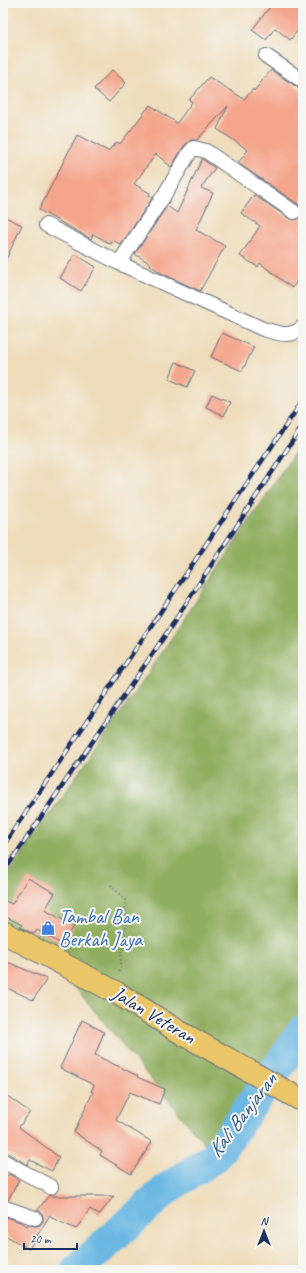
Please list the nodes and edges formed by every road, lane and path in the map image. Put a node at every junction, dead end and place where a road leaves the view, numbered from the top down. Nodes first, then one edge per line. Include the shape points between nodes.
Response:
1 (266, 56) dead end
2 (303, 81) edge
3 (294, 212) dead end
4 (46, 225) dead end
5 (119, 263) junction
6 (303, 326) edge
7 (111, 885) dead end
8 (3, 932) edge
9 (117, 993) junction
10 (303, 1101) edge
11 (3, 1161) edge
12 (51, 1187) dead end
13 (3, 1207) edge
14 (34, 1218) dead end

1 - 2 street
3 - 5 street via 206,151 194,148
4 - 5 street
5 - 6 street via 262,329 290,334 296,333
7 - 9 path via 125,900 125,929
8 - 9 highway, Jalan Veteran
9 - 10 highway, Jalan Veteran via 178,1031
11 - 12 street
13 - 14 street

